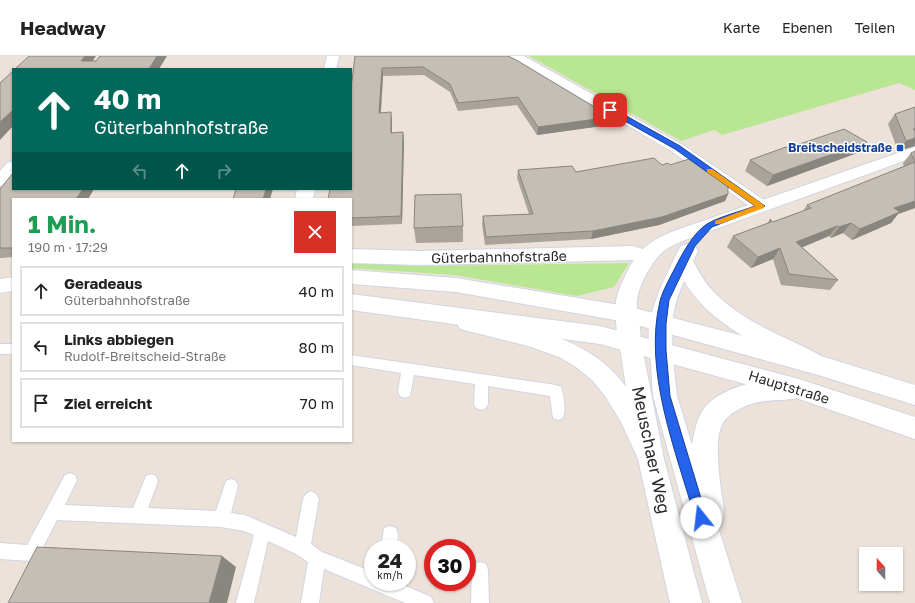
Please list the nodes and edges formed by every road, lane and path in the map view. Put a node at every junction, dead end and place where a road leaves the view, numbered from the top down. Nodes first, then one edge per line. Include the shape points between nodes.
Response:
1 (333, 56) edge
2 (515, 56) edge
3 (330, 68) edge
4 (915, 152) edge
5 (12, 167) edge
6 (0, 181) edge
7 (761, 206) junction
8 (710, 226) junction
9 (352, 256) edge
10 (646, 257) junction
11 (683, 261) junction
12 (352, 277) edge
13 (0, 286) edge
14 (12, 286) edge
15 (352, 302) edge
16 (413, 309) junction
17 (626, 314) junction
18 (661, 324) junction
19 (630, 342) junction
20 (661, 350) junction
21 (352, 360) edge
22 (818, 365) junction
23 (408, 369) junction
24 (482, 380) junction
25 (799, 389) junction
26 (405, 392) dead end
27 (915, 395) edge
28 (481, 404) dead end
29 (558, 414) dead end
30 (915, 428) edge
31 (651, 459) junction
32 (70, 480) dead end
33 (151, 481) dead end
34 (231, 486) dead end
35 (311, 499) dead end
36 (53, 512) junction
37 (137, 516) junction
38 (221, 519) junction
39 (262, 531) junction
40 (302, 548) junction
41 (0, 551) edge
42 (317, 558) junction
43 (480, 570) dead end
44 (364, 576) edge
45 (400, 591) edge
46 (722, 591) edge
47 (245, 603) edge
48 (310, 603) edge
49 (425, 603) edge
50 (480, 603) edge
51 (686, 603) edge

1 - 3 street
2 - 7 street via 677,148
4 - 7 street
5 - 6 street
7 - 8 street
8 - 10 street via 659,245
8 - 11 street via 692,244
9 - 10 street, Güterbahnhofstraße via 419,258 633,253
10 - 17 street via 629,291
11 - 18 street via 665,300
11 - 22 street via 710,302 730,316
12 - 17 street, Güterbahnhofstraße via 456,285
13 - 14 street
15 - 16 street
16 - 19 street via 600,335
16 - 31 street via 547,342 579,356 614,389
17 - 18 street, Güterbahnhofstraße
17 - 19 street
18 - 20 street
18 - 22 street, Hauptstraße
19 - 20 street
19 - 31 street, Meuschaer Weg
20 - 25 street, Hauptstraße
20 - 46 street, Meuschaer Weg via 665,396
21 - 23 lane
22 - 27 street, Hauptstraße
23 - 24 lane
23 - 26 lane
24 - 28 lane
24 - 29 lane via 556,391
25 - 30 street, Hauptstraße
25 - 46 street via 768,390 740,396 713,416 708,436 706,469
31 - 51 street, Meuschaer Weg
32 - 36 lane
33 - 37 lane
34 - 38 lane
35 - 40 lane
36 - 37 lane
36 - 41 lane via 30,553
37 - 38 lane
38 - 39 lane via 245,523
39 - 40 lane
39 - 47 lane
40 - 42 lane
42 - 44 lane
42 - 48 lane
43 - 50 lane
45 - 49 lane

